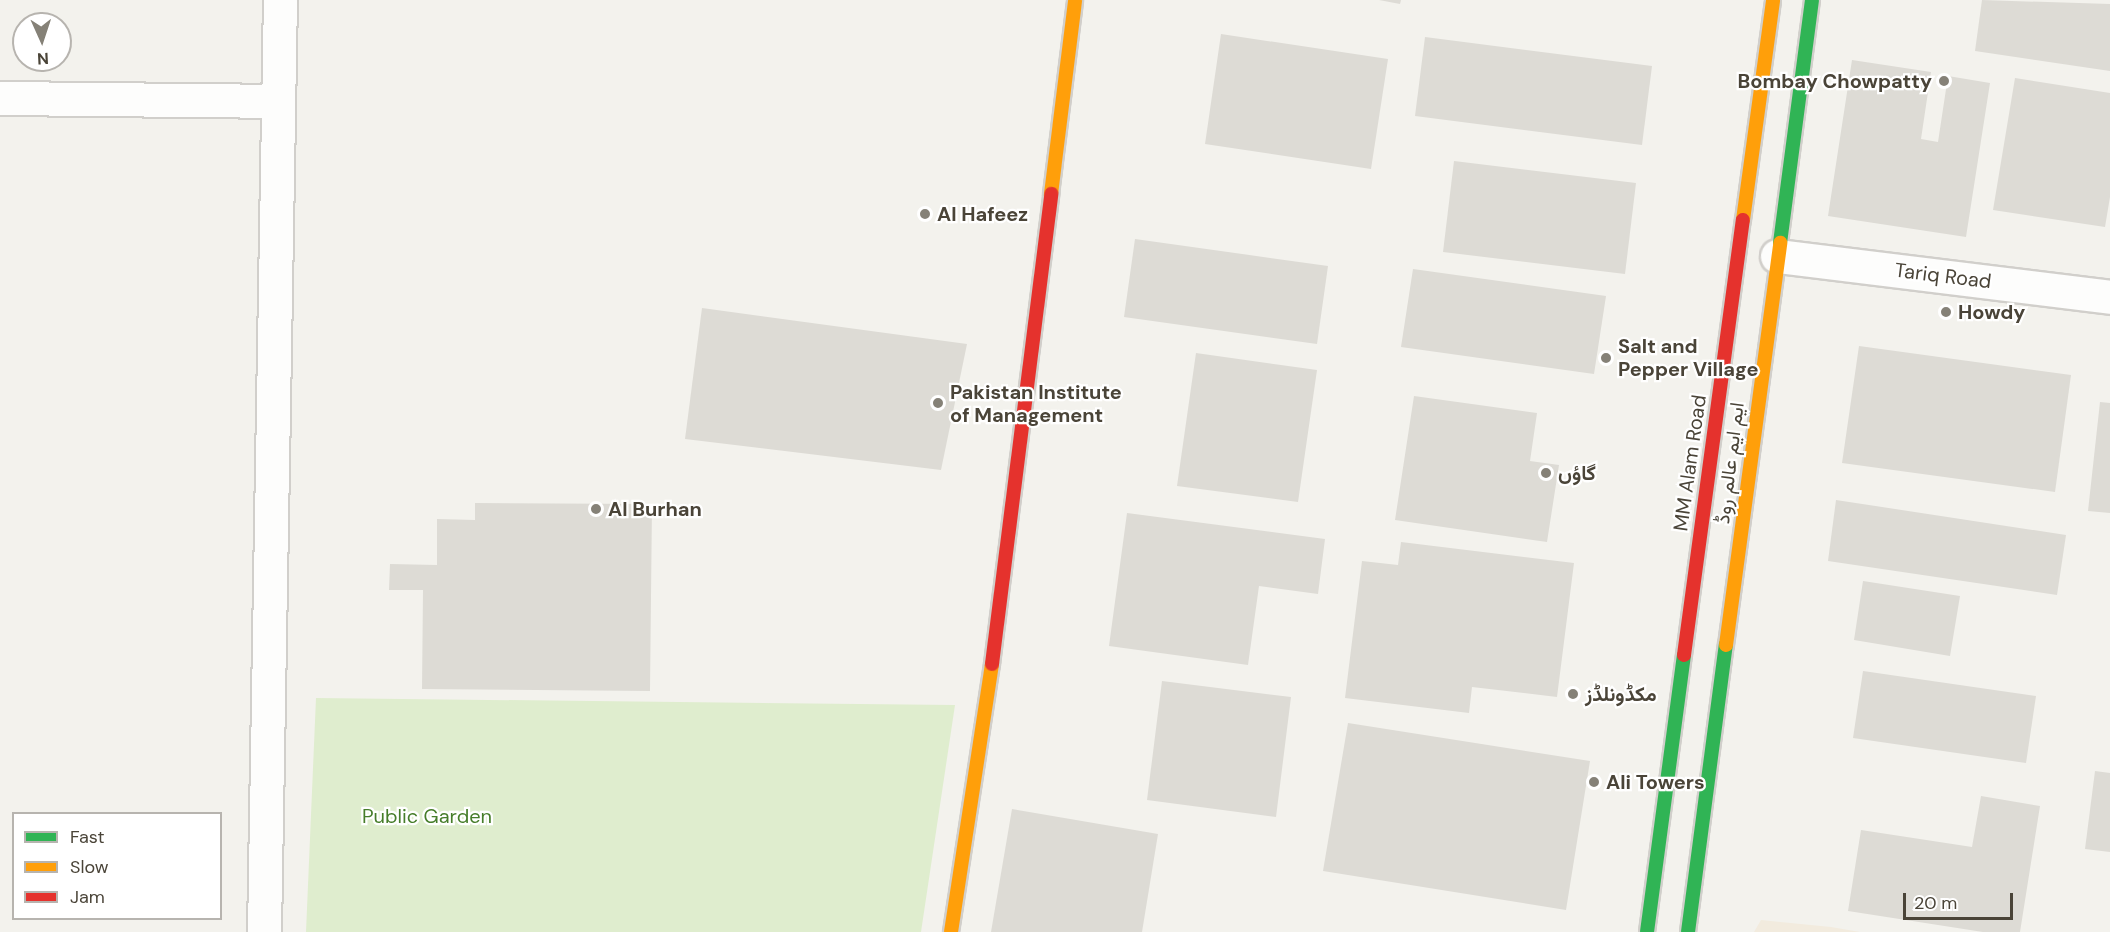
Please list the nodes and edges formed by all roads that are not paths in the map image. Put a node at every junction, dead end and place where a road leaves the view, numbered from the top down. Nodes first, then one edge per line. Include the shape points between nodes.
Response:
1 (280, 0) edge
2 (1075, 0) edge
3 (1773, 0) edge
4 (1812, 0) edge
5 (0, 98) edge
6 (278, 101) junction
7 (1777, 256) junction
8 (2110, 297) edge
9 (264, 932) edge
10 (951, 932) edge
11 (1647, 932) edge
12 (1688, 932) edge

1 - 6 street
2 - 10 street via 986,709
3 - 11 street, MM Alam Road
4 - 7 street, ایم ایم عالم روڈ
5 - 6 street
6 - 9 street
7 - 8 street, Tariq Road
7 - 12 street, ایم ایم عالم روڈ

